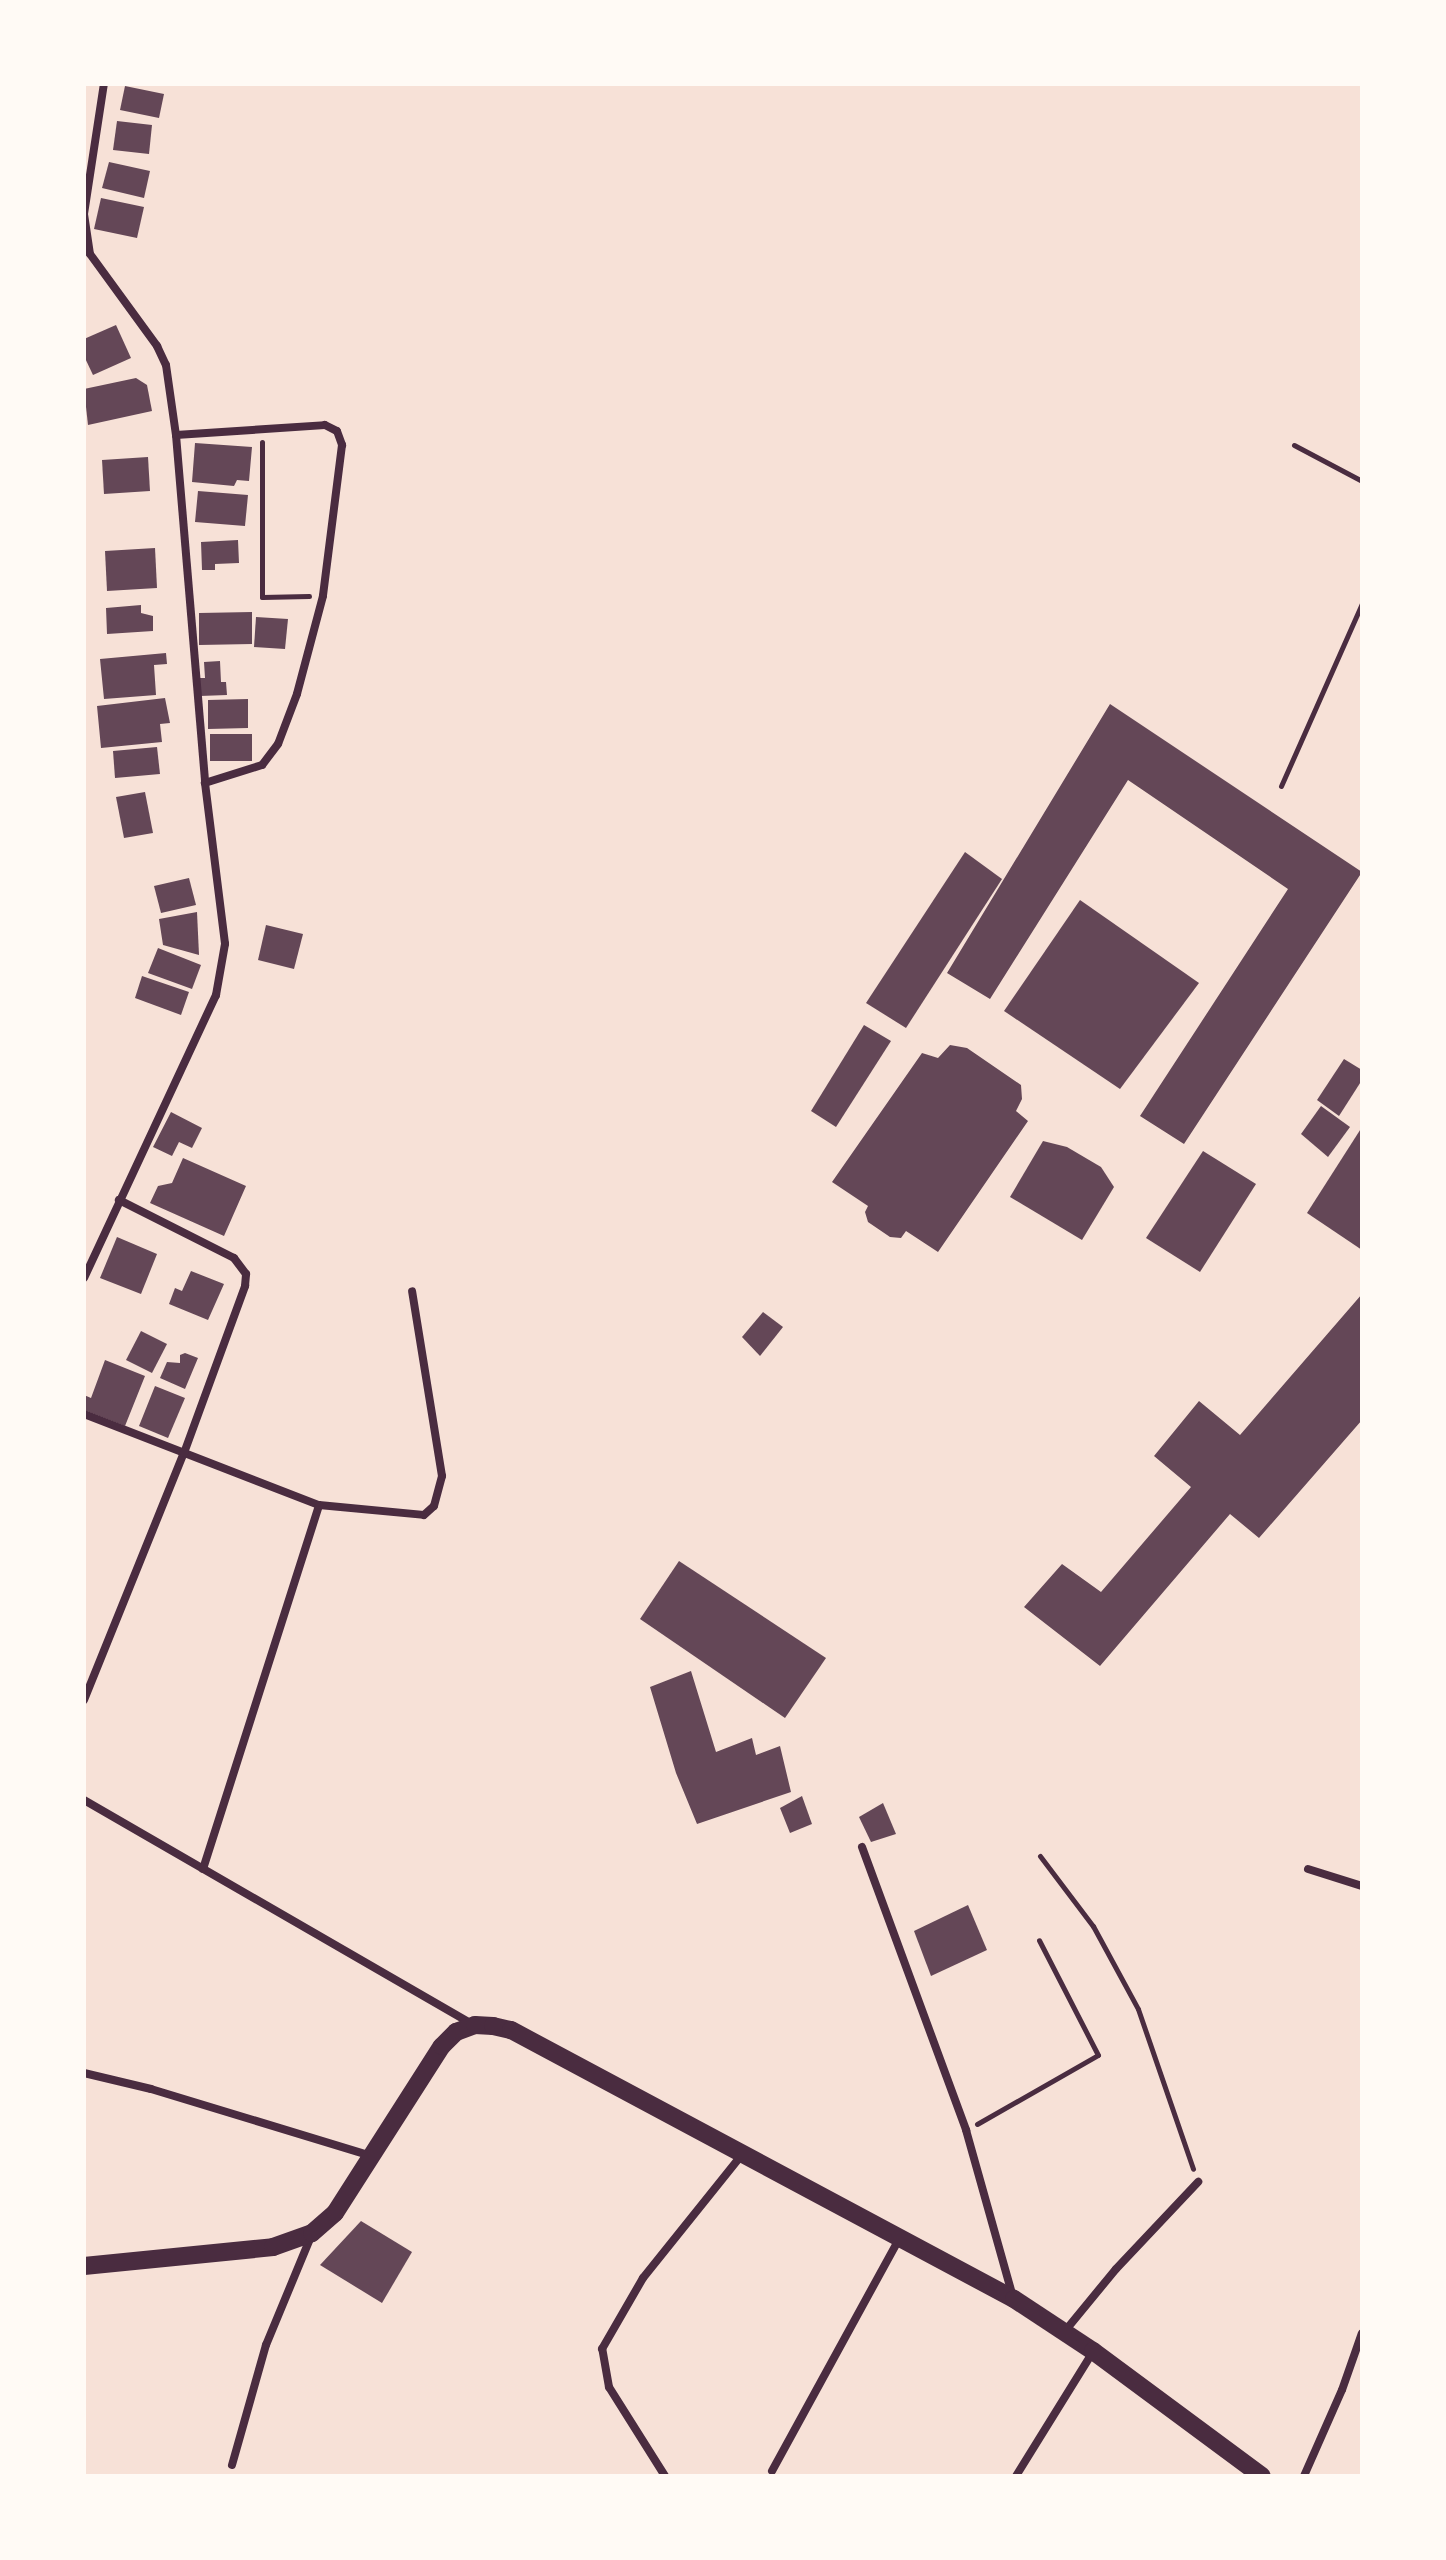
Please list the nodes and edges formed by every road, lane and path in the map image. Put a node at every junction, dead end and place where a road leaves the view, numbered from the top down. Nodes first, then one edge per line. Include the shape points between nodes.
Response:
1 (104, 84) edge
2 (84, 214) edge
3 (262, 429) junction
4 (176, 435) junction
5 (1294, 445) dead end
6 (1362, 481) edge
7 (323, 596) junction
8 (1362, 603) edge
9 (205, 783) junction
10 (1281, 786) dead end
11 (119, 1200) junction
12 (84, 1278) edge
13 (412, 1291) dead end
14 (84, 1414) edge
15 (184, 1453) junction
16 (319, 1505) junction
17 (84, 1700) edge
18 (84, 1800) edge
19 (862, 1847) dead end
20 (1040, 1856) dead end
21 (203, 1869) junction
22 (1308, 1869) dead end
23 (1362, 1886) edge
24 (1039, 1940) dead end
25 (475, 2025) junction
26 (84, 2073) edge
27 (966, 2130) junction
28 (743, 2153) junction
29 (372, 2156) junction
30 (1198, 2182) joint
31 (312, 2233) junction
32 (901, 2236) junction
33 (84, 2266) edge
34 (1014, 2299) junction
35 (1065, 2331) junction
36 (1362, 2333) edge
37 (1093, 2351) junction
38 (232, 2465) dead end
39 (772, 2471) dead end
40 (1257, 2474) edge
41 (665, 2476) edge
42 (1016, 2476) edge
43 (1304, 2476) edge

1 - 2 street
2 - 4 street via 90,254 166,365
3 - 4 street
3 - 7 path via 262,597
3 - 7 street via 325,425 341,437
4 - 9 street
5 - 6 path
7 - 9 street via 297,694 271,756 262,765
8 - 10 path
9 - 11 street via 225,944 222,971 216,995
11 - 12 street
11 - 15 street via 234,1258 246,1274
13 - 16 street via 442,1476 434,1506 424,1515 410,1516
14 - 15 street
15 - 16 street
15 - 17 street
16 - 21 street
18 - 21 street
19 - 27 street
20 - 30 path via 1093,1926 1138,2009
21 - 25 street
22 - 23 street
24 - 27 path via 1098,2055
25 - 28 highway via 511,2030
25 - 29 highway via 456,2032 442,2046
26 - 29 street
27 - 34 street
28 - 32 highway
28 - 41 street via 643,2278 602,2349 609,2387
29 - 31 highway via 335,2213
30 - 35 street
31 - 33 highway via 273,2247
31 - 38 street via 266,2345
32 - 34 highway
32 - 39 street
34 - 35 highway
35 - 37 highway
36 - 43 street
37 - 40 highway
37 - 42 street

